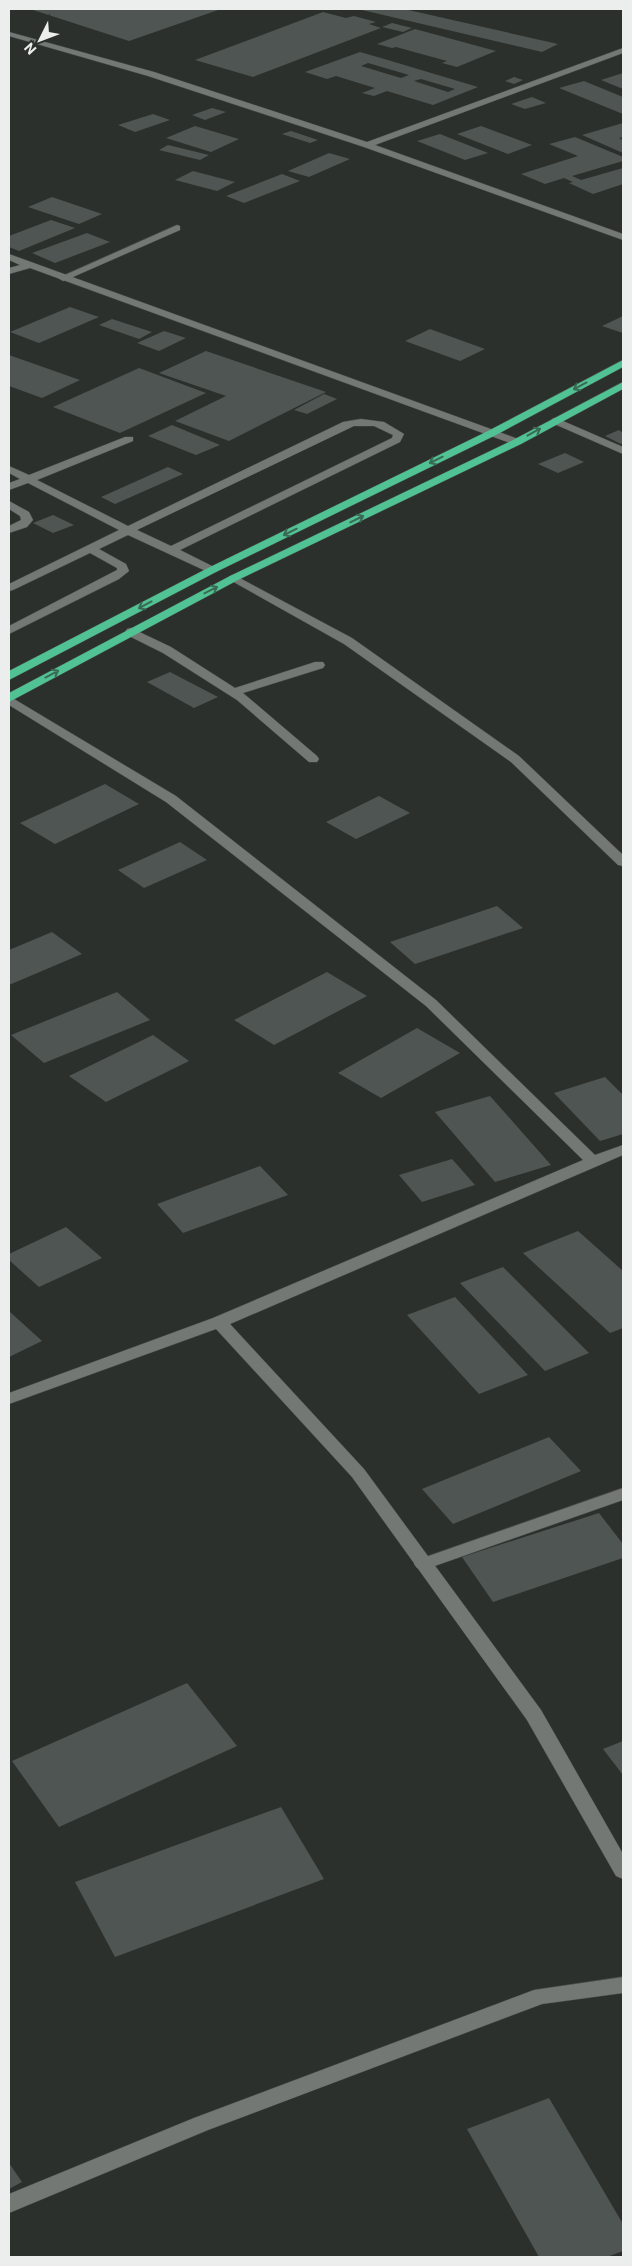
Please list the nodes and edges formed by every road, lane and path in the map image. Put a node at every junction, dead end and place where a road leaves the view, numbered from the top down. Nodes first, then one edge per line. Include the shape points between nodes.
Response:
1 (9, 34) edge
2 (623, 50) edge
3 (367, 145) junction
4 (177, 228) dead end
5 (623, 237) edge
6 (9, 257) edge
7 (30, 266) junction
8 (9, 271) edge
9 (63, 278) junction
10 (623, 363) edge
11 (623, 385) edge
12 (556, 420) junction
13 (492, 433) junction
14 (129, 439) dead end
15 (517, 442) junction
16 (623, 451) edge
17 (9, 469) edge
18 (28, 480) junction
19 (9, 487) edge
20 (9, 504) edge
21 (9, 530) edge
22 (126, 530) junction
23 (90, 548) junction
24 (172, 550) junction
25 (212, 570) junction
26 (234, 578) junction
27 (9, 588) edge
28 (9, 630) edge
29 (131, 632) junction
30 (320, 666) dead end
31 (9, 676) edge
32 (233, 692) junction
33 (9, 699) edge
34 (313, 760) dead end
35 (623, 862) edge
36 (623, 1150) edge
37 (593, 1161) junction
38 (219, 1322) junction
39 (9, 1399) edge
40 (623, 1494) edge
41 (424, 1564) junction
42 (623, 1871) edge
43 (623, 1985) edge
44 (9, 2204) edge

1 - 3 street via 151,74
2 - 3 street
3 - 5 street
4 - 9 street
6 - 7 street
7 - 8 street
7 - 9 street
9 - 13 street
10 -> 13 highway
11 - 12 highway
15 -> 12 highway
12 - 16 street
13 - 15 street
13 -> 25 highway
14 - 18 street
26 -> 15 highway
17 - 18 street
18 - 19 street
18 - 22 street
20 - 21 street via 27,520
22 - 23 street
22 - 24 street
22 - 24 street via 347,424 360,420 374,421 400,434 396,440
23 - 27 street
23 - 28 street via 122,566 122,571
24 - 25 street
25 -> 31 highway
29 -> 26 highway
26 - 35 street via 348,641 508,753
29 - 32 street via 167,650
33 -> 29 highway
30 - 32 street
32 - 34 street
33 - 37 street via 171,799 431,1003
36 - 37 street
37 - 38 street
38 - 39 street
38 - 41 street via 358,1473
40 - 41 street
41 - 42 street via 534,1715
43 - 44 street via 541,1996 201,2124

